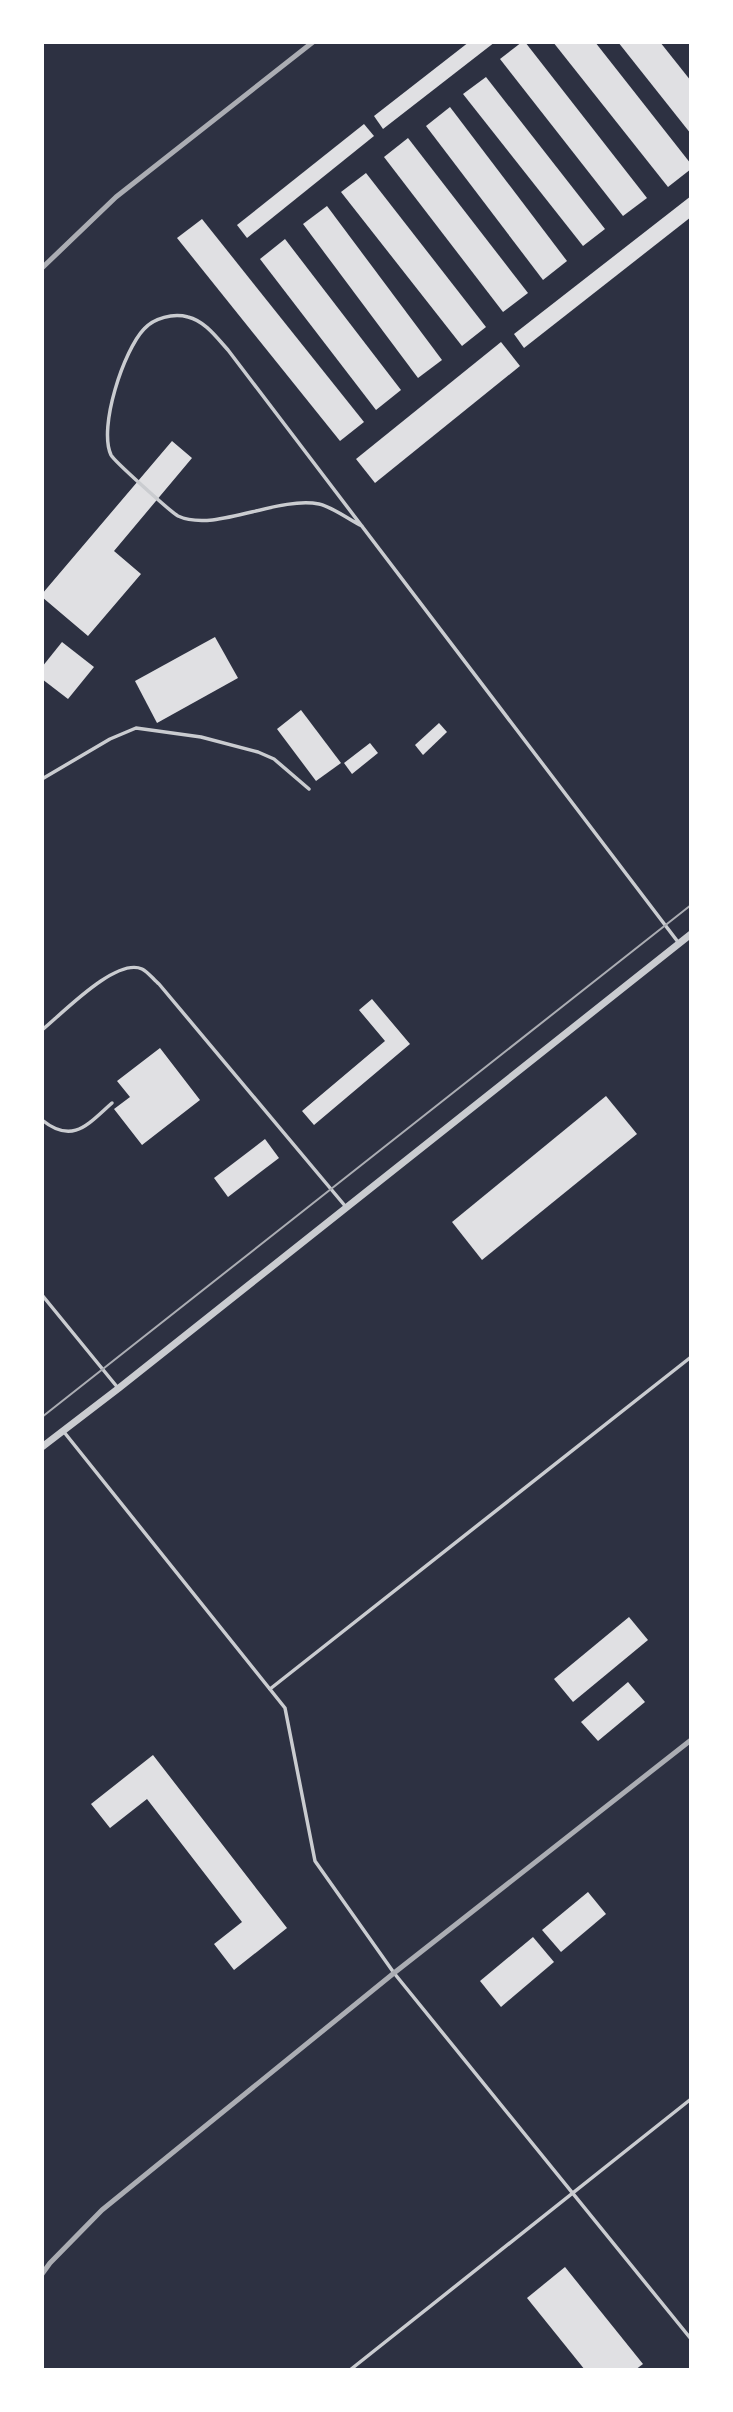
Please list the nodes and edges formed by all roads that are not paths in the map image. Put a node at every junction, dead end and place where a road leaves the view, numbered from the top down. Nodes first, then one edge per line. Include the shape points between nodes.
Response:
1 (362, 526) junction
2 (42, 779) edge
3 (309, 789) dead end
4 (691, 934) edge
5 (679, 944) junction
6 (42, 1030) edge
7 (113, 1103) dead end
8 (42, 1120) edge
9 (346, 1208) junction
10 (42, 1295) edge
11 (691, 1357) edge
12 (119, 1388) junction
13 (63, 1431) junction
14 (42, 1447) edge
15 (270, 1689) junction
16 (691, 2099) edge
17 (572, 2193) junction
18 (691, 2339) edge
19 (350, 2370) edge

1 - 1 lane via 228,350 201,322 172,316 144,328 110,404 107,436 111,456 177,515 202,522 279,505 320,504
1 - 5 lane
2 - 3 lane via 110,738 136,728 201,737 258,752 274,759
4 - 5 street
5 - 9 street
6 - 9 lane via 109,974 124,968 141,969 159,984
7 - 8 lane via 84,1128 65,1134
9 - 12 street
10 - 12 lane
11 - 15 lane
12 - 13 street
13 - 14 street
13 - 15 lane
15 - 17 lane via 285,1708 315,1861 394,1973
16 - 17 lane
17 - 18 lane
17 - 19 lane

